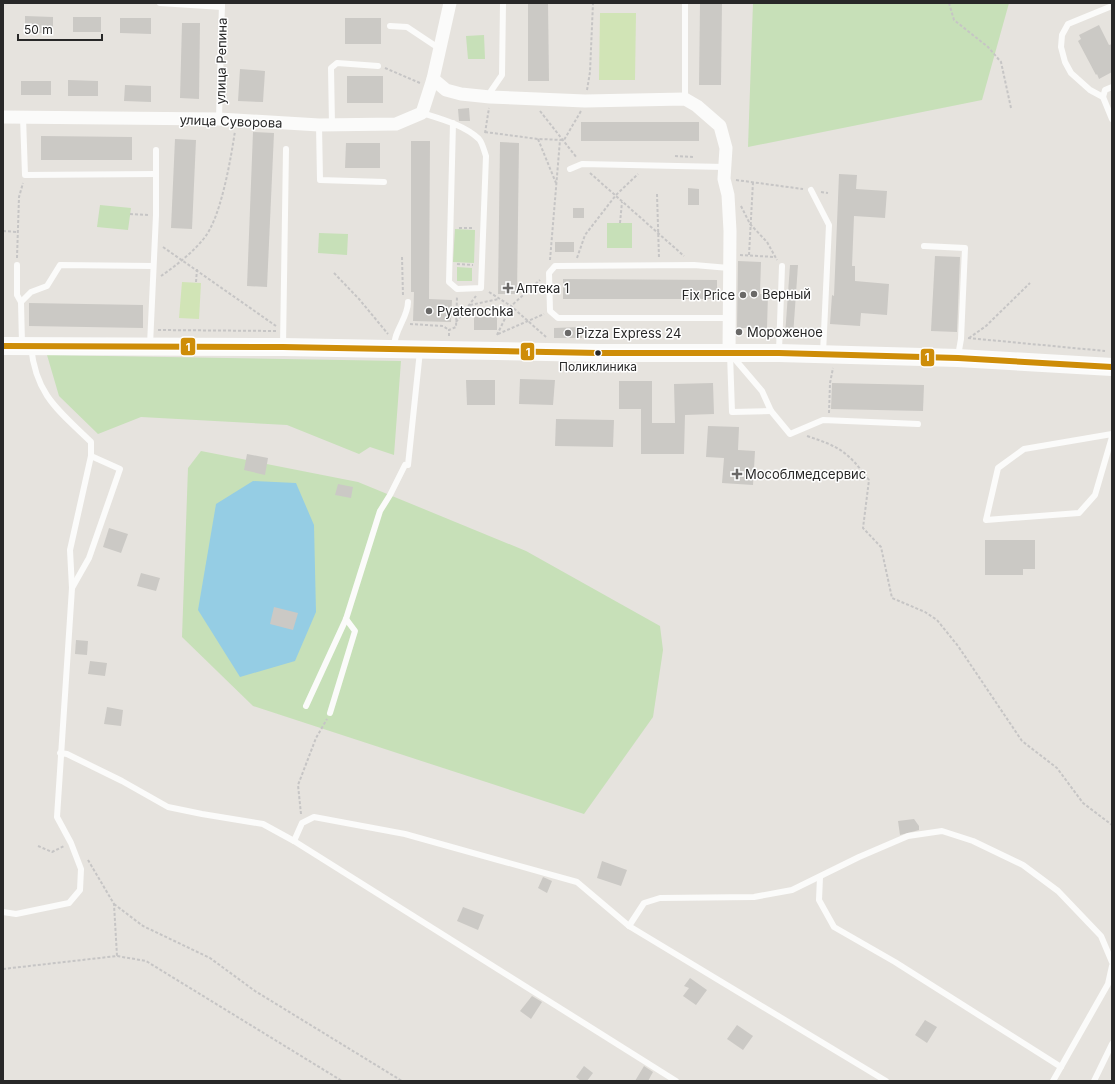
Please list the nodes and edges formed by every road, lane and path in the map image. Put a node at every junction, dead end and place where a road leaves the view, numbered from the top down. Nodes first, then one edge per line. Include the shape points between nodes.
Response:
1 (160, 3) edge
2 (450, 3) edge
3 (503, 3) edge
4 (593, 3) edge
5 (685, 3) edge
6 (949, 3) edge
7 (222, 5) edge
8 (1112, 5) edge
9 (390, 26) dead end
10 (440, 49) junction
11 (378, 66) joint
12 (431, 84) junction
13 (1112, 87) edge
14 (490, 97) junction
15 (1103, 97) junction
16 (530, 99) junction
17 (685, 99) junction
18 (585, 101) junction
19 (1011, 108) dead end
20 (422, 113) junction
21 (3, 117) edge
22 (23, 117) junction
23 (219, 119) junction
24 (1112, 119) edge
25 (237, 120) junction
26 (452, 123) junction
27 (325, 125) junction
28 (485, 132) junction
29 (480, 139) junction
30 (538, 140) junction
31 (560, 140) junction
32 (564, 140) junction
33 (286, 149) dead end
34 (156, 150) dead end
35 (576, 157) dead end
36 (643, 164) junction
37 (725, 167) junction
38 (570, 169) dead end
39 (156, 174) junction
40 (25, 175) junction
41 (597, 178) dead end
42 (384, 182) dead end
43 (753, 182) junction
44 (556, 184) junction
45 (734, 184) dead end
46 (811, 190) junction
47 (828, 193) dead end
48 (657, 194) dead end
49 (616, 195) junction
50 (622, 202) junction
51 (740, 202) dead end
52 (130, 214) dead end
53 (156, 215) junction
54 (620, 223) dead end
55 (750, 224) junction
56 (450, 227) junction
57 (482, 228) junction
58 (3, 231) edge
59 (17, 232) junction
60 (659, 232) junction
61 (154, 243) junction
62 (924, 246) dead end
63 (748, 255) junction
64 (736, 256) dead end
65 (402, 257) dead end
66 (184, 261) junction
67 (448, 264) junction
68 (17, 265) joint
69 (660, 265) junction
70 (694, 265) junction
71 (153, 266) junction
72 (481, 266) junction
73 (575, 266) junction
74 (782, 266) dead end
75 (730, 268) junction
76 (197, 269) junction
77 (334, 273) dead end
78 (549, 273) junction
79 (156, 280) dead end
80 (196, 282) dead end
81 (1030, 283) dead end
82 (481, 288) junction
83 (457, 289) junction
84 (499, 299) junction
85 (21, 302) junction
86 (408, 302) joint
87 (469, 305) junction
88 (511, 306) junction
89 (550, 311) junction
90 (730, 318) junction
91 (404, 320) junction
92 (456, 322) junction
93 (529, 322) junction
94 (449, 330) junction
95 (964, 338) junction
96 (152, 339) junction
97 (283, 339) junction
98 (550, 340) dead end
99 (449, 343) dead end
100 (27, 345) junction
101 (394, 345) junction
102 (3, 346) edge
103 (420, 350) junction
104 (779, 352) junction
105 (1112, 352) edge
106 (730, 353) junction
107 (958, 358) junction
108 (828, 361) junction
109 (1112, 367) edge
110 (771, 411) junction
111 (829, 421) junction
112 (918, 424) dead end
113 (790, 434) junction
114 (1112, 435) edge
115 (91, 456) junction
116 (72, 588) junction
117 (346, 619) junction
118 (306, 706) dead end
119 (330, 713) joint
120 (60, 753) junction
121 (302, 823) junction
122 (1112, 825) edge
123 (294, 841) junction
124 (71, 843) junction
125 (38, 846) dead end
126 (86, 858) dead end
127 (820, 877) junction
128 (114, 904) junction
129 (3, 912) edge
130 (629, 926) junction
131 (117, 956) junction
132 (1112, 962) edge
133 (1112, 966) edge
134 (3, 969) edge
135 (1112, 1044) edge
136 (1061, 1067) junction
137 (342, 1081) edge
138 (402, 1081) edge
139 (676, 1081) edge
140 (886, 1081) edge
141 (1053, 1081) edge
142 (1094, 1081) edge

1 - 7 lane
2 - 10 street
3 - 14 lane via 502,75
4 - 18 path via 590,72
5 - 17 lane
6 - 19 path via 954,20 988,47 1001,62
7 - 23 lane, улица Репина
8 - 15 lane via 1068,24 1062,35 1061,47 1071,73
9 - 10 lane via 407,27
10 - 12 street
11 - 12 path
11 - 27 lane via 337,63 332,68
12 - 14 street via 461,94
12 - 20 street
13 - 15 lane via 1105,90
14 - 16 street
14 - 28 path
15 - 24 lane
16 - 18 street
16 - 32 path
17 - 18 street
17 - 37 street via 720,126 726,148
18 - 32 path
20 - 26 lane
20 - 27 street, улица Суворова via 396,124
21 - 22 street, улица Суворова
22 - 23 street, улица Суворова
22 - 40 lane
23 - 25 street, улица Суворова
25 - 27 street, улица Суворова
25 - 66 path via 233,148 211,228
26 - 29 lane
26 - 56 lane
27 - 42 lane via 320,180
28 - 29 path
28 - 30 path
29 - 57 lane via 486,156
30 - 31 path
30 - 44 path
31 - 32 path
31 - 44 path
32 - 35 path
33 - 97 lane
34 - 39 lane
36 - 37 lane
36 - 38 lane via 582,164
36 - 49 path via 637,175
37 - 75 street
39 - 40 lane
39 - 53 lane
40 - 59 path via 19,197
41 - 49 path
43 - 45 path via 732,179
43 - 46 path
43 - 55 path
44 - 78 path
46 - 47 path
46 - 108 lane via 828,225
48 - 60 path
49 - 50 path
49 - 73 path via 585,235
50 - 54 path
50 - 60 path
51 - 55 path
52 - 53 path
53 - 61 lane
55 - 63 path
55 - 63 path via 767,242 775,257
56 - 57 path
56 - 67 lane
57 - 72 lane
58 - 59 path
59 - 68 path
60 - 69 path
60 - 70 path
61 - 66 path
61 - 71 lane
62 - 95 lane via 965,248
63 - 64 path
65 - 86 path via 402,295
66 - 76 path
66 - 79 path
67 - 72 path
67 - 83 lane via 449,282
68 - 85 lane via 17,295
69 - 70 lane
69 - 73 lane
70 - 75 lane
71 - 85 lane via 60,265 47,286 31,292
71 - 96 lane
72 - 82 lane
73 - 78 lane via 555,266
74 - 104 lane
75 - 90 street
76 - 80 path
76 - 97 path
77 - 101 path via 359,299
78 - 88 path
78 - 89 lane
81 - 95 path via 986,326 975,335
82 - 83 lane
82 - 84 path
82 - 87 path
83 - 92 path
84 - 87 path
84 - 88 path
85 - 100 lane
86 - 91 lane
87 - 92 path
88 - 93 path
88 - 93 path via 497,334
89 - 90 lane via 558,318
89 - 93 path
90 - 106 street
91 - 94 path via 411,325 443,326
91 - 101 lane
92 - 94 path via 456,327
93 - 98 path
94 - 99 path
95 - 105 path
95 - 107 lane
96 - 97 street
96 - 97 path
96 - 100 street
97 - 101 street
100 - 102 street
100 - 115 lane via 41,387 56,408 91,442
101 - 103 street
103 - 106 street via 598,354
103 - 117 lane via 406,465 380,511
104 - 106 street
104 - 108 street
106 - 110 lane via 762,391
106 - 110 lane via 732,412
107 - 108 street
107 - 109 street
108 - 111 path
110 - 113 lane
111 - 112 lane
111 - 113 lane via 823,420
113 - 122 path via 804,435 834,445 852,458 869,480 863,528 881,546 892,598 937,620 958,646 1022,741 1057,768 1083,803
114 - 114 lane via 1024,449 998,468 986,520 1079,513 1095,495
115 - 116 lane via 70,550
115 - 116 lane via 120,469 89,558
116 - 120 lane
117 - 118 lane
117 - 119 lane via 355,631
119 - 121 path via 316,738 298,785
120 - 123 lane via 115,778 168,807 263,824
120 - 124 lane via 57,817
121 - 123 lane
121 - 130 lane via 314,817 405,834 577,882
123 - 139 lane
124 - 125 path via 52,852
124 - 129 lane via 81,869 80,890 69,903 16,914
126 - 128 path
127 - 130 lane via 792,890 754,897 660,898 644,903
127 - 132 lane via 908,836 942,831 973,841 1022,865 1058,891 1101,936
127 - 136 lane via 819,900 834,927 895,962
128 - 131 path
128 - 138 path via 143,926 210,958 255,991
130 - 140 lane
131 - 134 path
131 - 137 path via 146,961
133 - 136 lane via 1108,984
135 - 142 lane
136 - 141 lane

